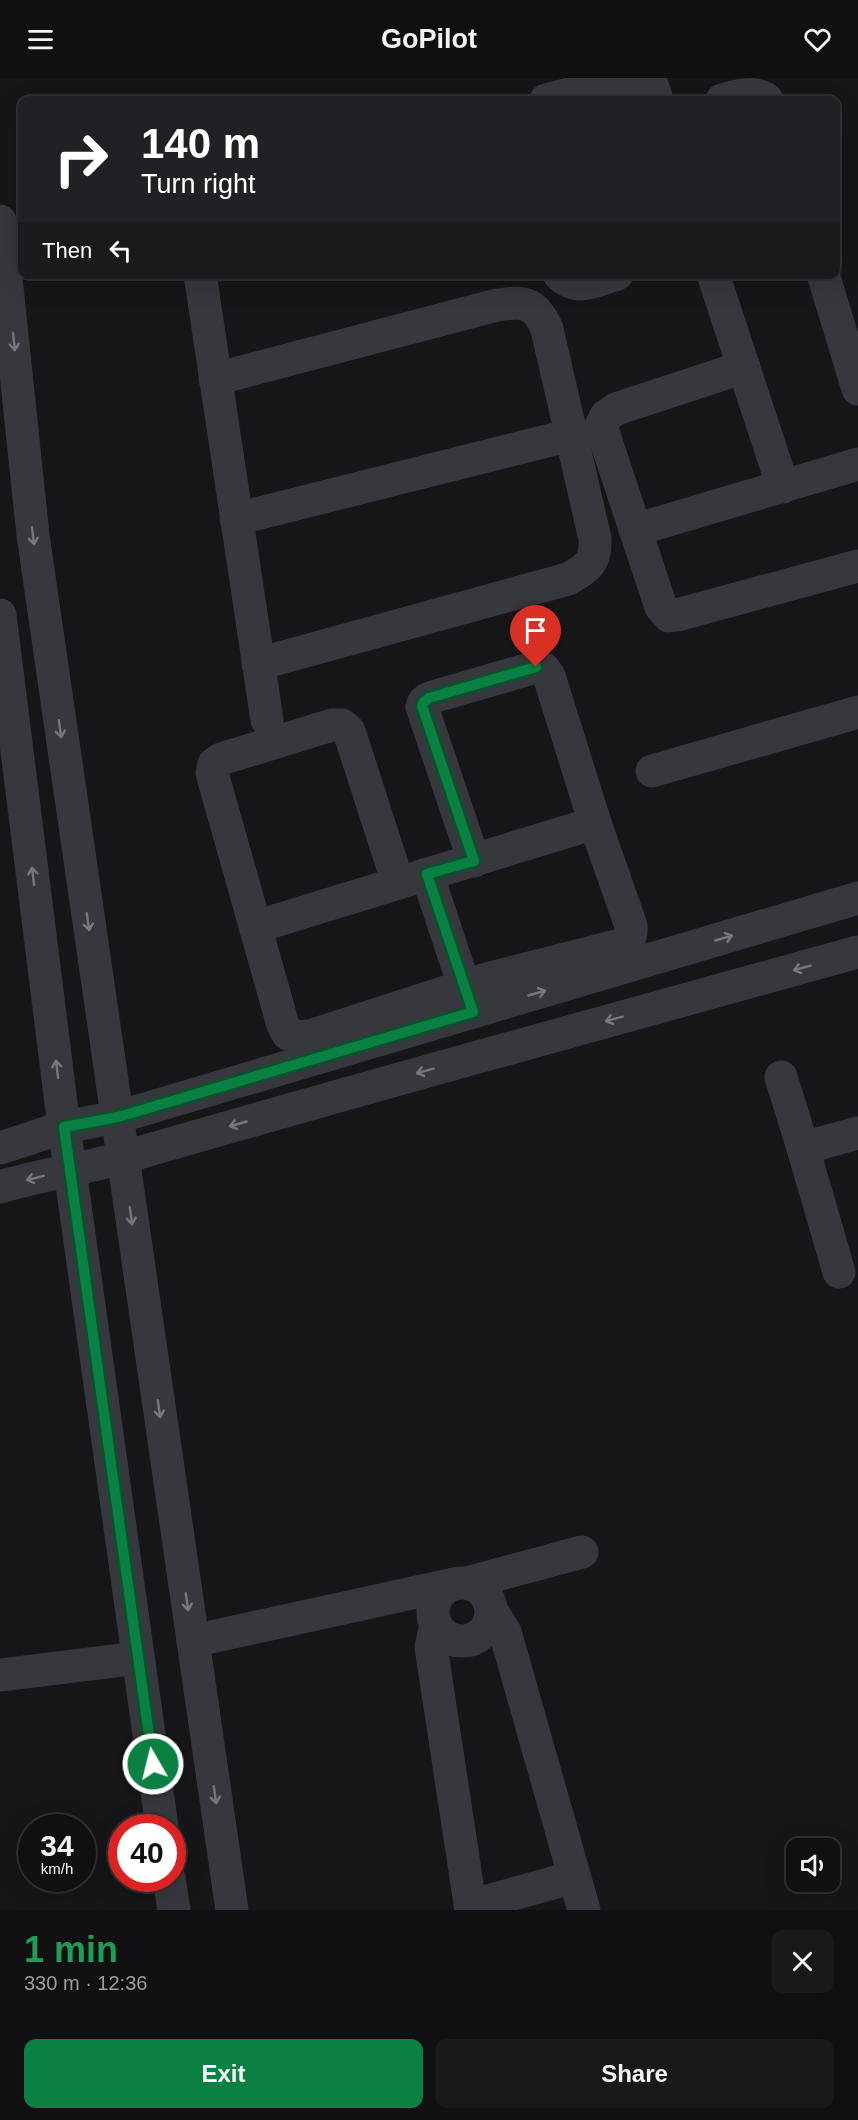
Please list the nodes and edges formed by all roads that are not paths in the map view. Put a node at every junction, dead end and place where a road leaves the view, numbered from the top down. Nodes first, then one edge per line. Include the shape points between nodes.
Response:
1 (633, 78) edge
2 (650, 78) edge
3 (556, 92) edge
4 (656, 96) edge
5 (738, 96) edge
6 (762, 96) edge
7 (7, 238) edge
8 (201, 279) edge
9 (564, 279) edge
10 (598, 279) edge
11 (715, 279) edge
12 (825, 279) edge
13 (744, 368) junction
14 (215, 379) junction
15 (858, 389) edge
16 (571, 435) junction
17 (858, 464) edge
18 (783, 487) junction
19 (236, 519) junction
20 (635, 530) junction
21 (858, 566) edge
22 (0, 615) edge
23 (258, 664) junction
24 (858, 712) edge
25 (267, 720) dead end
26 (652, 771) dead end
27 (595, 823) junction
28 (474, 861) junction
29 (426, 881) junction
30 (858, 898) edge
31 (255, 927) junction
32 (858, 952) edge
33 (478, 996) junction
34 (484, 1055) junction
35 (781, 1077) dead end
36 (118, 1117) junction
37 (64, 1127) junction
38 (858, 1133) edge
39 (0, 1148) edge
40 (803, 1148) junction
41 (123, 1158) junction
42 (70, 1169) junction
43 (0, 1187) edge
44 (839, 1272) dead end
45 (582, 1552) dead end
46 (458, 1584) junction
47 (491, 1610) junction
48 (436, 1625) junction
49 (193, 1641) junction
50 (138, 1658) junction
51 (0, 1675) edge
52 (160, 1814) edge
53 (574, 1877) junction
54 (171, 1892) edge
55 (471, 1908) edge
56 (174, 1910) edge
57 (232, 1910) edge
58 (584, 1910) edge

1 - 3 street
2 - 4 street
5 - 6 street
7 -> 36 street via 33,535
8 - 14 street
9 - 10 street via 575,285
11 - 13 street
12 - 15 street
13 - 18 street
13 - 20 street via 616,409 606,416 602,433
14 - 16 street via 519,302 531,306 547,329
14 - 19 street
16 - 19 street
16 - 23 street via 596,553 580,572 568,579
17 - 18 street
18 - 20 street
19 - 23 street
20 - 21 street via 661,607 669,616
37 -> 22 street
23 - 25 street
24 - 26 street
27 - 28 street
27 - 28 street via 544,669 536,667 429,698 422,706
27 - 33 street via 631,927 628,942
28 - 29 street
29 - 31 street
29 - 31 street via 349,731 342,725 332,725 214,764 212,772
29 - 33 street
33 -> 30 street
31 - 33 street via 288,1034 313,1035
32 -> 34 street
33 - 34 street
33 - 36 street
34 -> 41 street
35 - 40 street
36 - 37 street
36 - 41 street
37 - 39 street
37 - 42 street
38 - 40 street
40 - 44 street
41 - 42 street
41 -> 49 street
42 -> 43 street
42 - 50 street
45 - 46 street
46 - 47 street via 476,1586
46 - 48 street via 435,1598
46 - 49 street
47 - 48 street via 485,1629 469,1640 449,1638
47 - 53 street via 505,1632
48 - 55 street via 431,1647
49 -> 57 street
50 - 51 street
50 - 52 street
53 - 55 street
53 - 58 street
54 - 56 street

